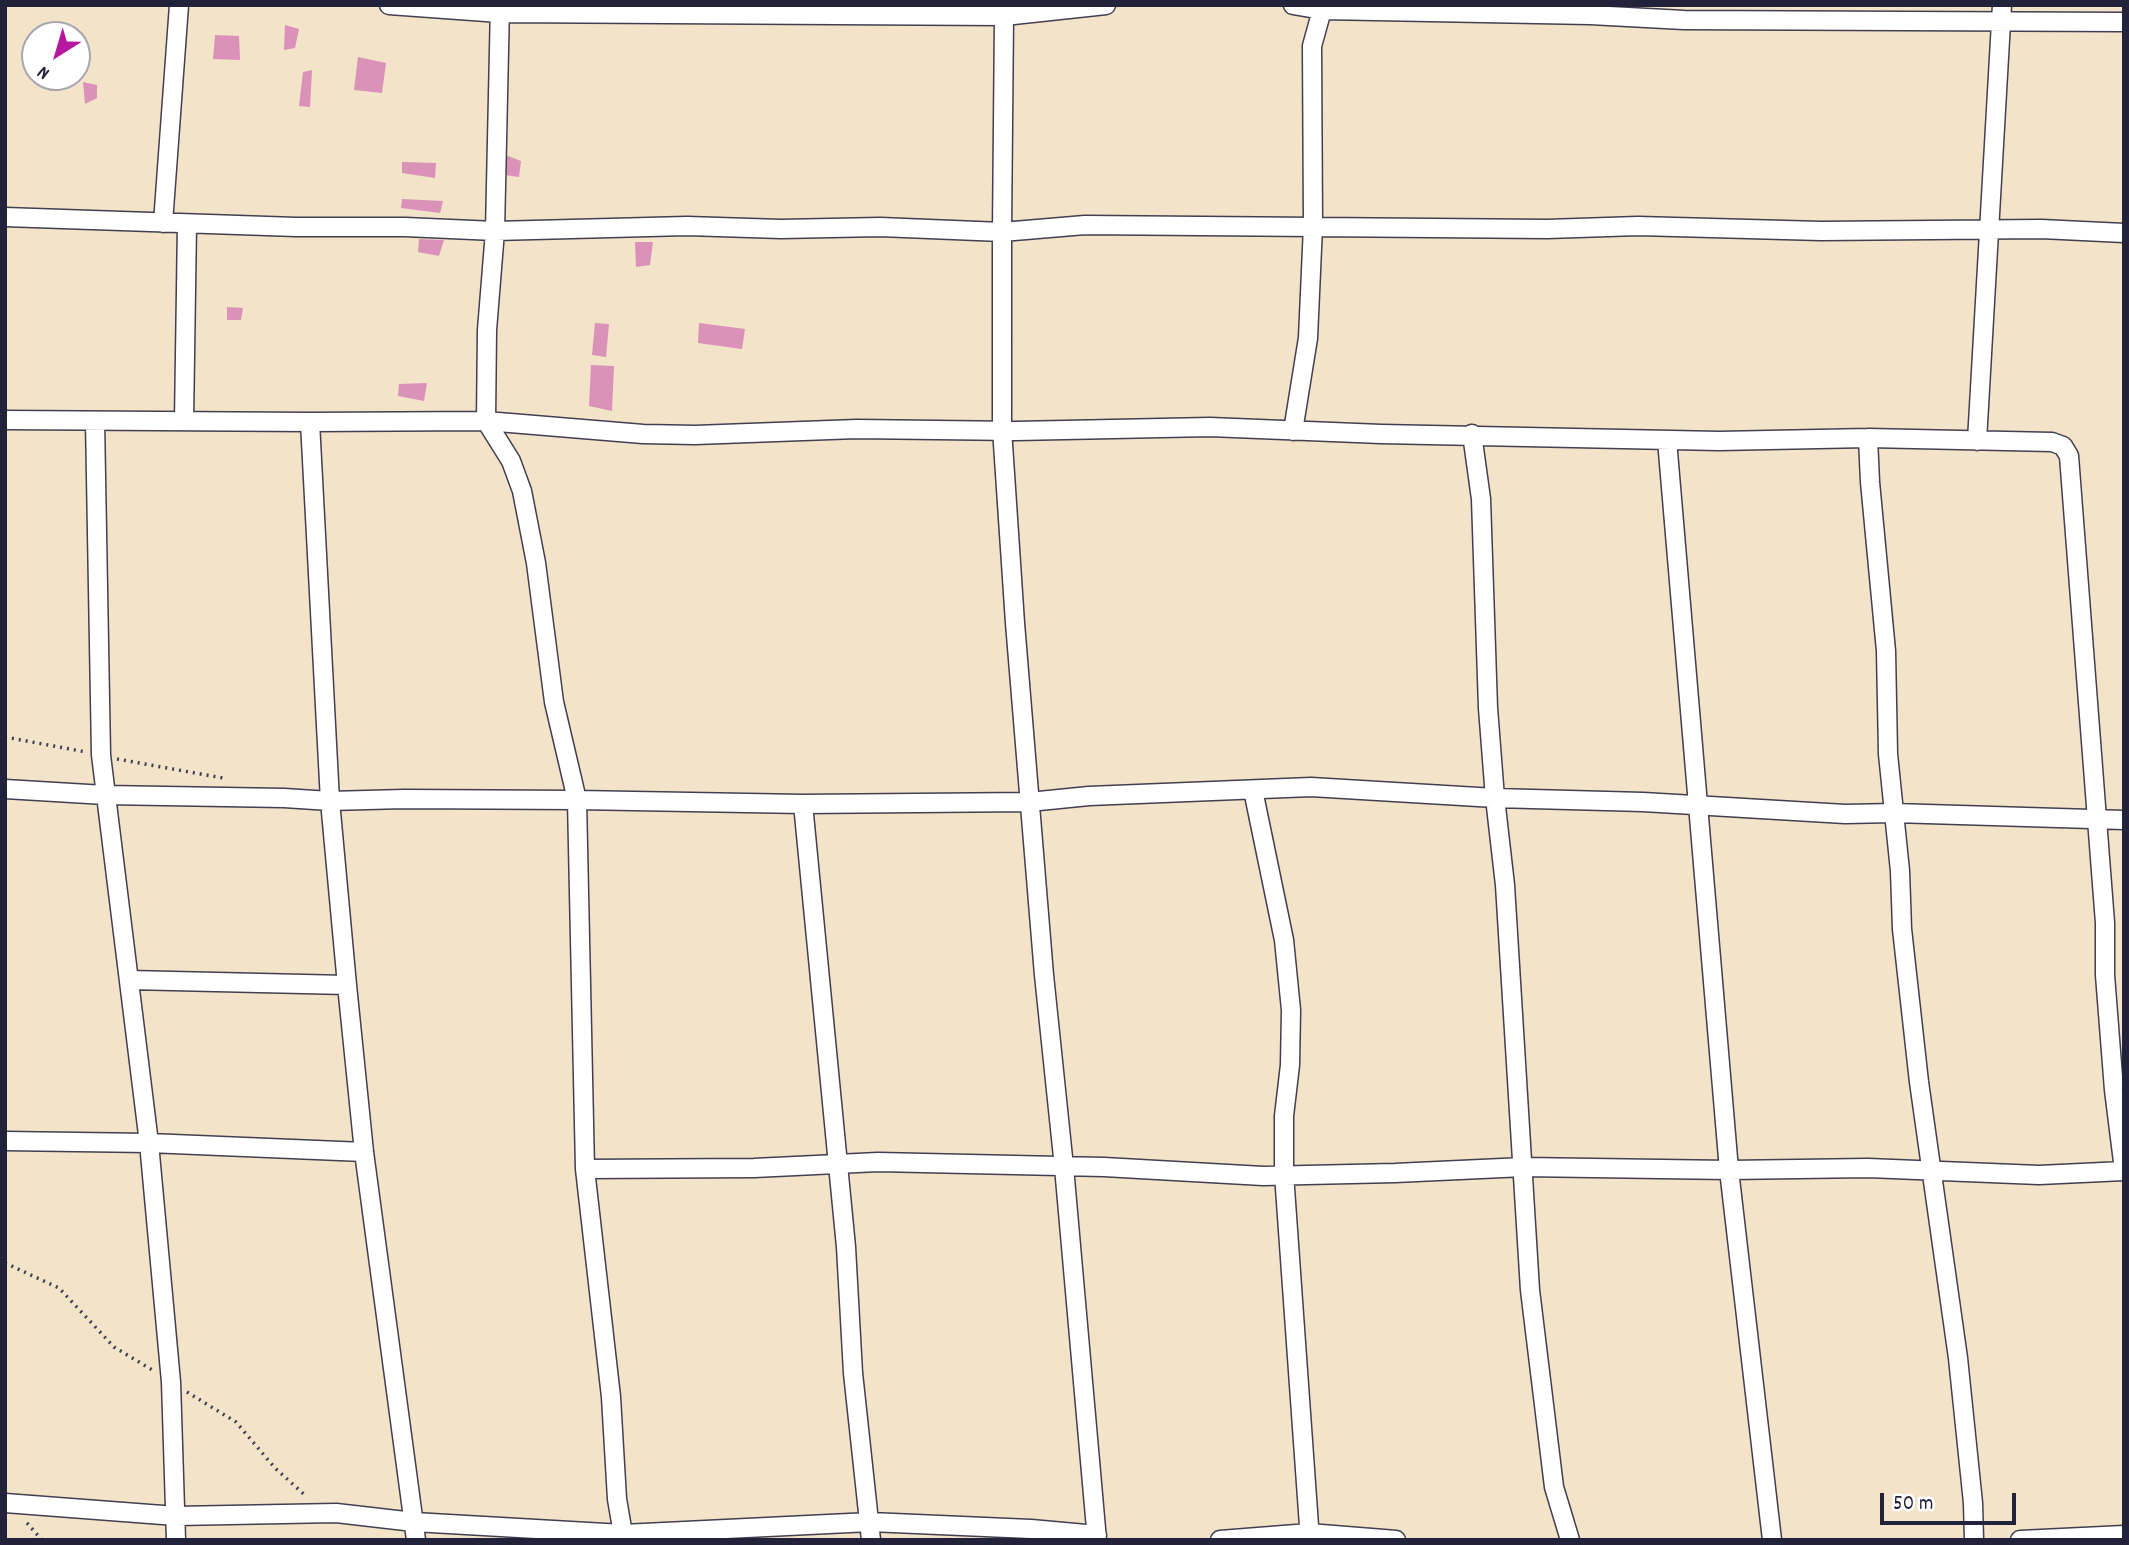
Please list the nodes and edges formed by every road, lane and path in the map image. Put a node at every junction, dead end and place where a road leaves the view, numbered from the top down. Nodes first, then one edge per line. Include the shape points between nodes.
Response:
1 (179, 5) edge
2 (389, 5) edge
3 (1106, 5) edge
4 (1293, 5) edge
5 (500, 9) edge
6 (614, 9) edge
7 (848, 9) edge
8 (1322, 10) junction
9 (1006, 11) edge
10 (1783, 13) edge
11 (2002, 13) edge
12 (2124, 22) edge
13 (5, 218) edge
14 (163, 223) junction
15 (187, 224) junction
16 (1313, 226) junction
17 (1990, 230) junction
18 (495, 231) junction
19 (1002, 232) junction
20 (2124, 233) edge
21 (5, 420) edge
22 (95, 421) junction
23 (184, 421) junction
24 (486, 421) junction
25 (310, 422) junction
26 (1002, 429) junction
27 (1293, 431) junction
28 (1472, 434) junction
29 (1868, 438) junction
30 (1667, 440) junction
31 (1977, 442) junction
32 (5, 737) edge
33 (101, 755) junction
34 (227, 778) dead end
35 (5, 789) edge
36 (1253, 790) junction
37 (105, 795) junction
38 (1495, 798) junction
39 (577, 800) junction
40 (330, 801) junction
41 (1029, 802) junction
42 (803, 804) junction
43 (1696, 805) junction
44 (1894, 813) junction
45 (2096, 820) junction
46 (2124, 820) edge
47 (129, 979) junction
48 (347, 985) junction
49 (5, 1141) edge
50 (149, 1143) junction
51 (364, 1152) junction
52 (837, 1165) junction
53 (1064, 1167) junction
54 (1524, 1167) junction
55 (585, 1169) junction
56 (1729, 1170) junction
57 (2124, 1170) edge
58 (1933, 1172) junction
59 (1283, 1174) junction
60 (5, 1263) edge
61 (171, 1382) junction
62 (5, 1503) edge
63 (336, 1513) junction
64 (176, 1516) junction
65 (414, 1531) edge
66 (870, 1531) edge
67 (2124, 1535) edge
68 (624, 1537) edge
69 (1097, 1537) edge
70 (1310, 1537) edge
71 (176, 1540) edge
72 (1220, 1540) edge
73 (1396, 1540) edge
74 (1570, 1540) edge
75 (1772, 1540) edge
76 (1974, 1540) edge
77 (2020, 1540) edge

1 - 14 street
2 - 5 street
3 - 9 street
4 - 8 street
5 - 6 street
5 - 18 street
6 - 7 street
7 - 9 street
8 - 10 street via 1684,20
8 - 16 street via 1312,46
9 - 19 street
10 - 11 street via 1880,23
11 - 12 street
11 - 17 street
13 - 14 street
14 - 15 street
15 - 18 street
15 - 23 street
16 - 17 street
16 - 19 street via 1085,225
16 - 27 street via 1308,338
17 - 20 street
17 - 31 street
18 - 19 street via 687,226
18 - 24 street
19 - 26 street
21 - 22 street
22 - 23 street
22 - 33 street
23 - 25 street
24 - 25 street
24 - 26 street via 695,435
24 - 39 street via 511,461 522,491 554,702
25 - 40 street
26 - 27 street
26 - 41 street
27 - 28 street
28 - 30 street
28 - 38 street via 1481,499
29 - 30 street
29 - 31 street
29 - 44 street
30 - 43 street
31 - 45 street via 2052,442 2063,446 2069,456
32 - 33 path
33 - 34 path
33 - 37 street
35 - 37 street
36 - 38 street via 1311,787
36 - 41 street
36 - 59 street via 1289,983 1290,1065
37 - 40 street
37 - 47 street
38 - 43 street
38 - 54 street
39 - 40 street
39 - 42 street
39 - 55 street
40 - 48 street
41 - 42 street
41 - 53 street
42 - 52 street
43 - 44 street
43 - 56 street
44 - 45 street
44 - 58 street via 1913,1037
45 - 46 street
45 - 57 street via 2114,1090
47 - 48 street
47 - 50 street
48 - 51 street
49 - 50 street
50 - 51 street
50 - 61 street
51 - 65 street
52 - 53 street
52 - 55 street
52 - 66 street
53 - 59 street via 1235,1176
53 - 69 street
54 - 56 street
54 - 59 street
54 - 74 street via 1530,1290 1554,1487
55 - 68 street
56 - 58 street
56 - 75 street
57 - 58 street via 2039,1175
58 - 76 street via 1962,1396
59 - 70 street
60 - 61 path via 59,1288 114,1347
61 - 63 path via 236,1422 275,1468 306,1496
61 - 64 street
62 - 64 street
63 - 64 street
63 - 65 street
64 - 71 street
65 - 68 street
66 - 68 street
66 - 69 street via 1031,1529
67 - 77 street
70 - 72 street
70 - 73 street

